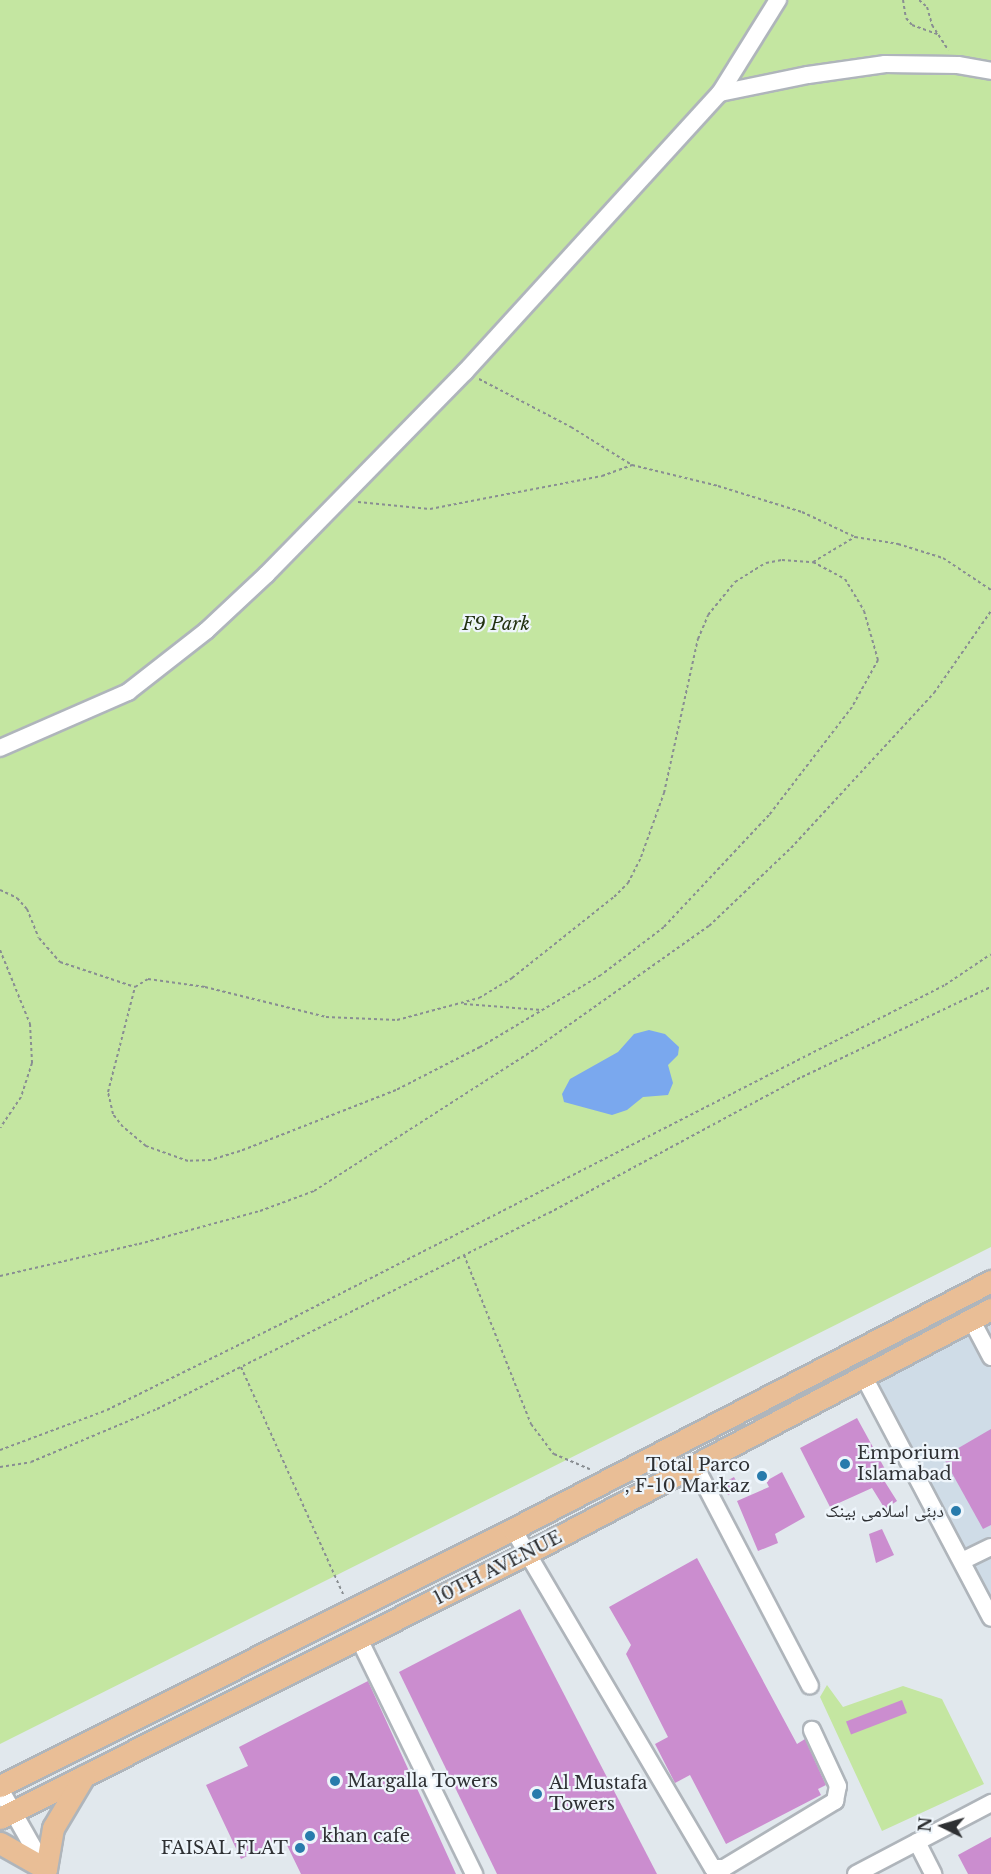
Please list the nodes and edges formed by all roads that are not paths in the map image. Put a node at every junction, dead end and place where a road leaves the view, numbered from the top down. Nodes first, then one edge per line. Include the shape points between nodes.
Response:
1 (778, 0) edge
2 (991, 71) edge
3 (720, 93) junction
4 (0, 748) edge
5 (991, 1281) edge
6 (991, 1309) edge
7 (971, 1319) junction
8 (991, 1357) edge
9 (864, 1377) junction
10 (694, 1464) junction
11 (513, 1529) junction
12 (991, 1547) edge
13 (526, 1554) junction
14 (962, 1561) junction
15 (991, 1618) edge
16 (359, 1639) junction
17 (810, 1686) dead end
18 (812, 1730) dead end
19 (84, 1776) junction
20 (0, 1787) edge
21 (991, 1803) edge
22 (6, 1815) edge
23 (917, 1842) junction
24 (0, 1843) edge
25 (47, 1871) edge
26 (474, 1874) edge
27 (856, 1874) edge
28 (933, 1874) edge

1 - 3 street
2 - 3 street via 958,65 885,64
3 - 4 street via 465,372 206,631 128,692
5 - 11 main road, 10TH AVENUE
6 - 7 main road, 10TH AVENUE
7 - 8 street
7 - 9 main road, 10TH AVENUE
9 - 10 main road, 10TH AVENUE
9 - 14 street
10 - 13 main road, 10TH AVENUE
10 - 17 street
11 - 13 street
11 - 20 main road, 10TH AVENUE
12 - 14 street
13 - 16 main road, 10TH AVENUE
13 - 18 street via 713,1868 723,1868 835,1801 838,1786
14 - 15 street
16 - 19 main road, 10TH AVENUE
16 - 26 street
19 - 22 main road, 10TH AVENUE
19 - 25 main road via 53,1828
20 - 22 street
21 - 23 street
22 - 25 street
23 - 27 street
23 - 28 street
24 - 25 main road

